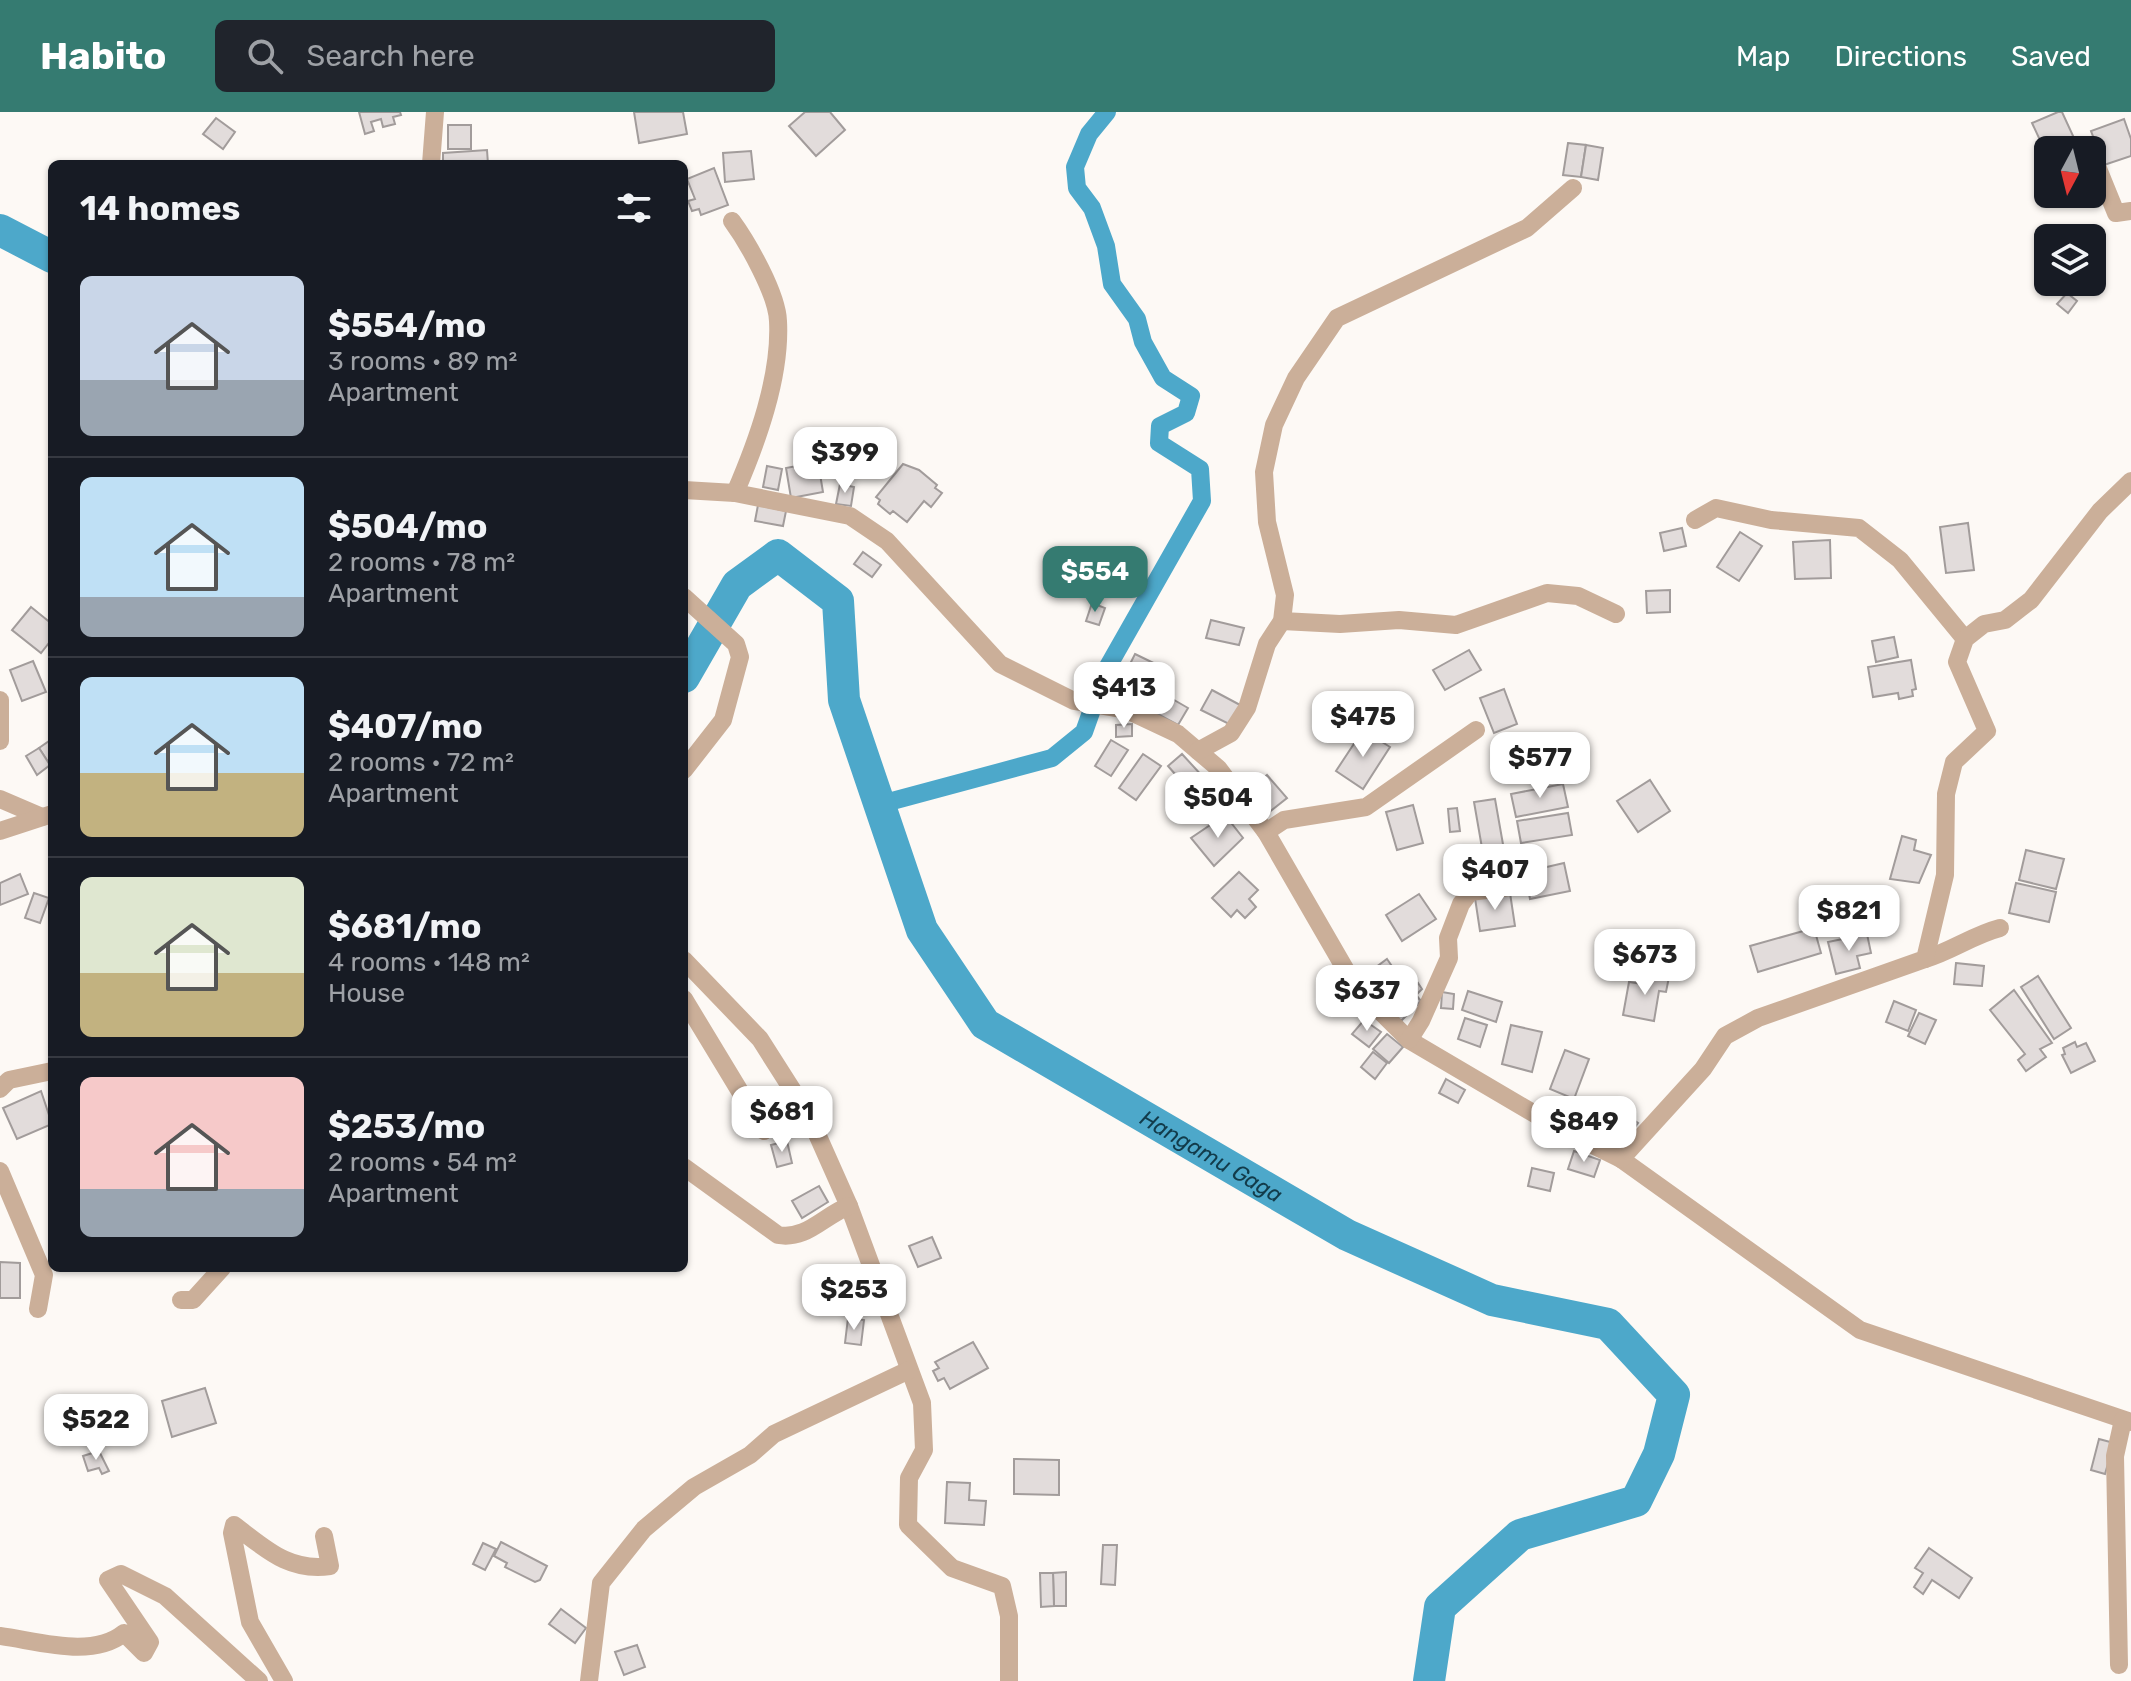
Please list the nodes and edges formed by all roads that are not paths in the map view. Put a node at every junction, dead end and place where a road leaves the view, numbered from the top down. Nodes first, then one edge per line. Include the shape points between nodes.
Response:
1 (435, 112) edge
2 (431, 160) edge
3 (1573, 188) dead end
4 (2106, 188) edge
5 (2131, 211) edge
6 (732, 221) dead end
7 (2131, 481) edge
8 (688, 490) edge
9 (735, 493) junction
10 (1695, 520) dead end
11 (688, 601) edge
12 (1616, 614) dead end
13 (1282, 621) junction
14 (1965, 639) junction
15 (1, 704) edge
16 (1476, 730) dead end
17 (0, 741) edge
18 (1198, 751) junction
19 (688, 765) edge
20 (0, 799) edge
21 (47, 816) edge
22 (0, 831) edge
23 (1266, 832) junction
24 (1525, 885) dead end
25 (2000, 928) dead end
26 (1925, 959) junction
27 (688, 964) edge
28 (688, 1006) edge
29 (1409, 1040) junction
30 (48, 1072) edge
31 (0, 1089) edge
32 (764, 1131) dead end
33 (1621, 1159) junction
34 (688, 1170) edge
35 (0, 1171) edge
36 (849, 1206) junction
37 (218, 1272) edge
38 (181, 1300) dead end
39 (38, 1309) dead end
40 (909, 1370) junction
41 (2127, 1421) edge
42 (324, 1536) dead end
43 (0, 1636) edge
44 (2119, 1665) dead end
45 (259, 1681) edge
46 (284, 1681) edge
47 (589, 1681) edge
48 (1009, 1681) edge

1 - 2 street
3 - 13 street via 1527,228 1337,318 1296,378 1274,425 1264,472 1267,522 1285,595
4 - 5 street via 2116,213
6 - 9 street via 753,249 779,319 767,411
7 - 14 street via 2100,511 2031,600
8 - 9 street
9 - 18 street via 850,516 887,541 1000,664 1074,701 1127,710 1178,734
10 - 14 street via 1716,508 1771,520 1859,528 1900,560
11 - 19 street via 736,644 740,657 723,720
12 - 13 street via 1578,596 1547,593 1456,625
13 - 18 street via 1267,644 1247,708 1231,733
14 - 26 street via 1957,662 1987,731 1954,762 1946,794 1945,875
15 - 17 street
16 - 23 street via 1366,807 1284,820
18 - 23 street via 1218,768
20 - 21 street
21 - 22 street
23 - 29 street via 1355,986
24 - 29 street via 1470,892 1461,904 1448,938 1449,958
25 - 26 street
26 - 33 street via 1758,1018 1725,1036 1703,1069
27 - 36 street via 760,1039 809,1116
28 - 32 street
29 - 33 street
30 - 31 street via 9,1080
33 - 41 street via 1860,1330
34 - 36 street via 778,1235 810,1230
35 - 39 street via 44,1275
36 - 40 street
37 - 38 street via 193,1300
40 - 47 street via 774,1434 750,1455 694,1487 644,1529 601,1583
40 - 48 street via 922,1403 924,1450 909,1478 908,1525 952,1568 1002,1586 1009,1616
41 - 44 street via 2115,1456
42 - 46 street via 330,1566 309,1569 283,1562 234,1525 250,1622
43 - 45 street via 87,1647 112,1642 124,1633 144,1653 150,1642 108,1580 121,1574 165,1596

